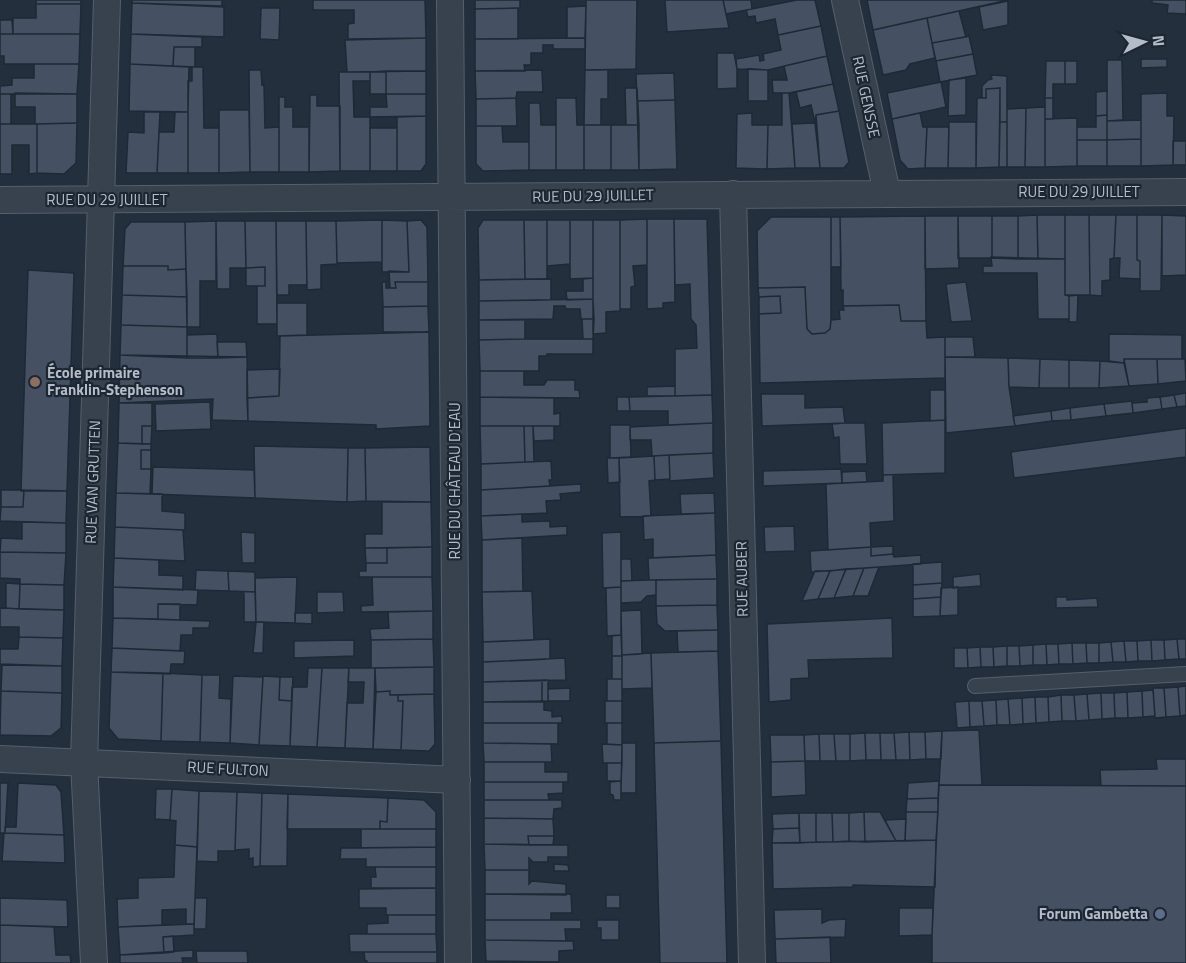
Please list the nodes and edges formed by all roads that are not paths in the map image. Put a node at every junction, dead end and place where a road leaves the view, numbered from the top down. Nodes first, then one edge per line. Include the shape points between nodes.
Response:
1 (107, 0) edge
2 (450, 0) edge
3 (845, 0) edge
4 (1186, 192) edge
5 (887, 193) junction
6 (733, 194) junction
7 (452, 198) junction
8 (0, 200) edge
9 (101, 201) junction
10 (1186, 674) edge
11 (975, 686) dead end
12 (0, 759) edge
13 (84, 762) junction
14 (457, 780) junction
15 (94, 963) edge
16 (458, 963) edge
17 (752, 963) edge

1 - 9 street, RUE VAN GRUTTEN
2 - 7 street, RUE DU CHÂTEAU D'EAU
3 - 5 street, RUE GENSSE
4 - 5 street, RUE DU 29 JUILLET
5 - 6 street, RUE DU 29 JUILLET
6 - 7 street, RUE DU 29 JUILLET
6 - 17 street, RUE AUBER
7 - 9 street, RUE DU 29 JUILLET
7 - 14 street, RUE DU CHÂTEAU D'EAU
8 - 9 street, RUE DU 29 JUILLET
9 - 13 street, RUE VAN GRUTTEN
10 - 11 lane
12 - 13 street, RUE FULTON
13 - 14 street, RUE FULTON
13 - 15 street, RUE VAN GRUTTEN
14 - 16 street, RUE DU CHÂTEAU D'EAU

